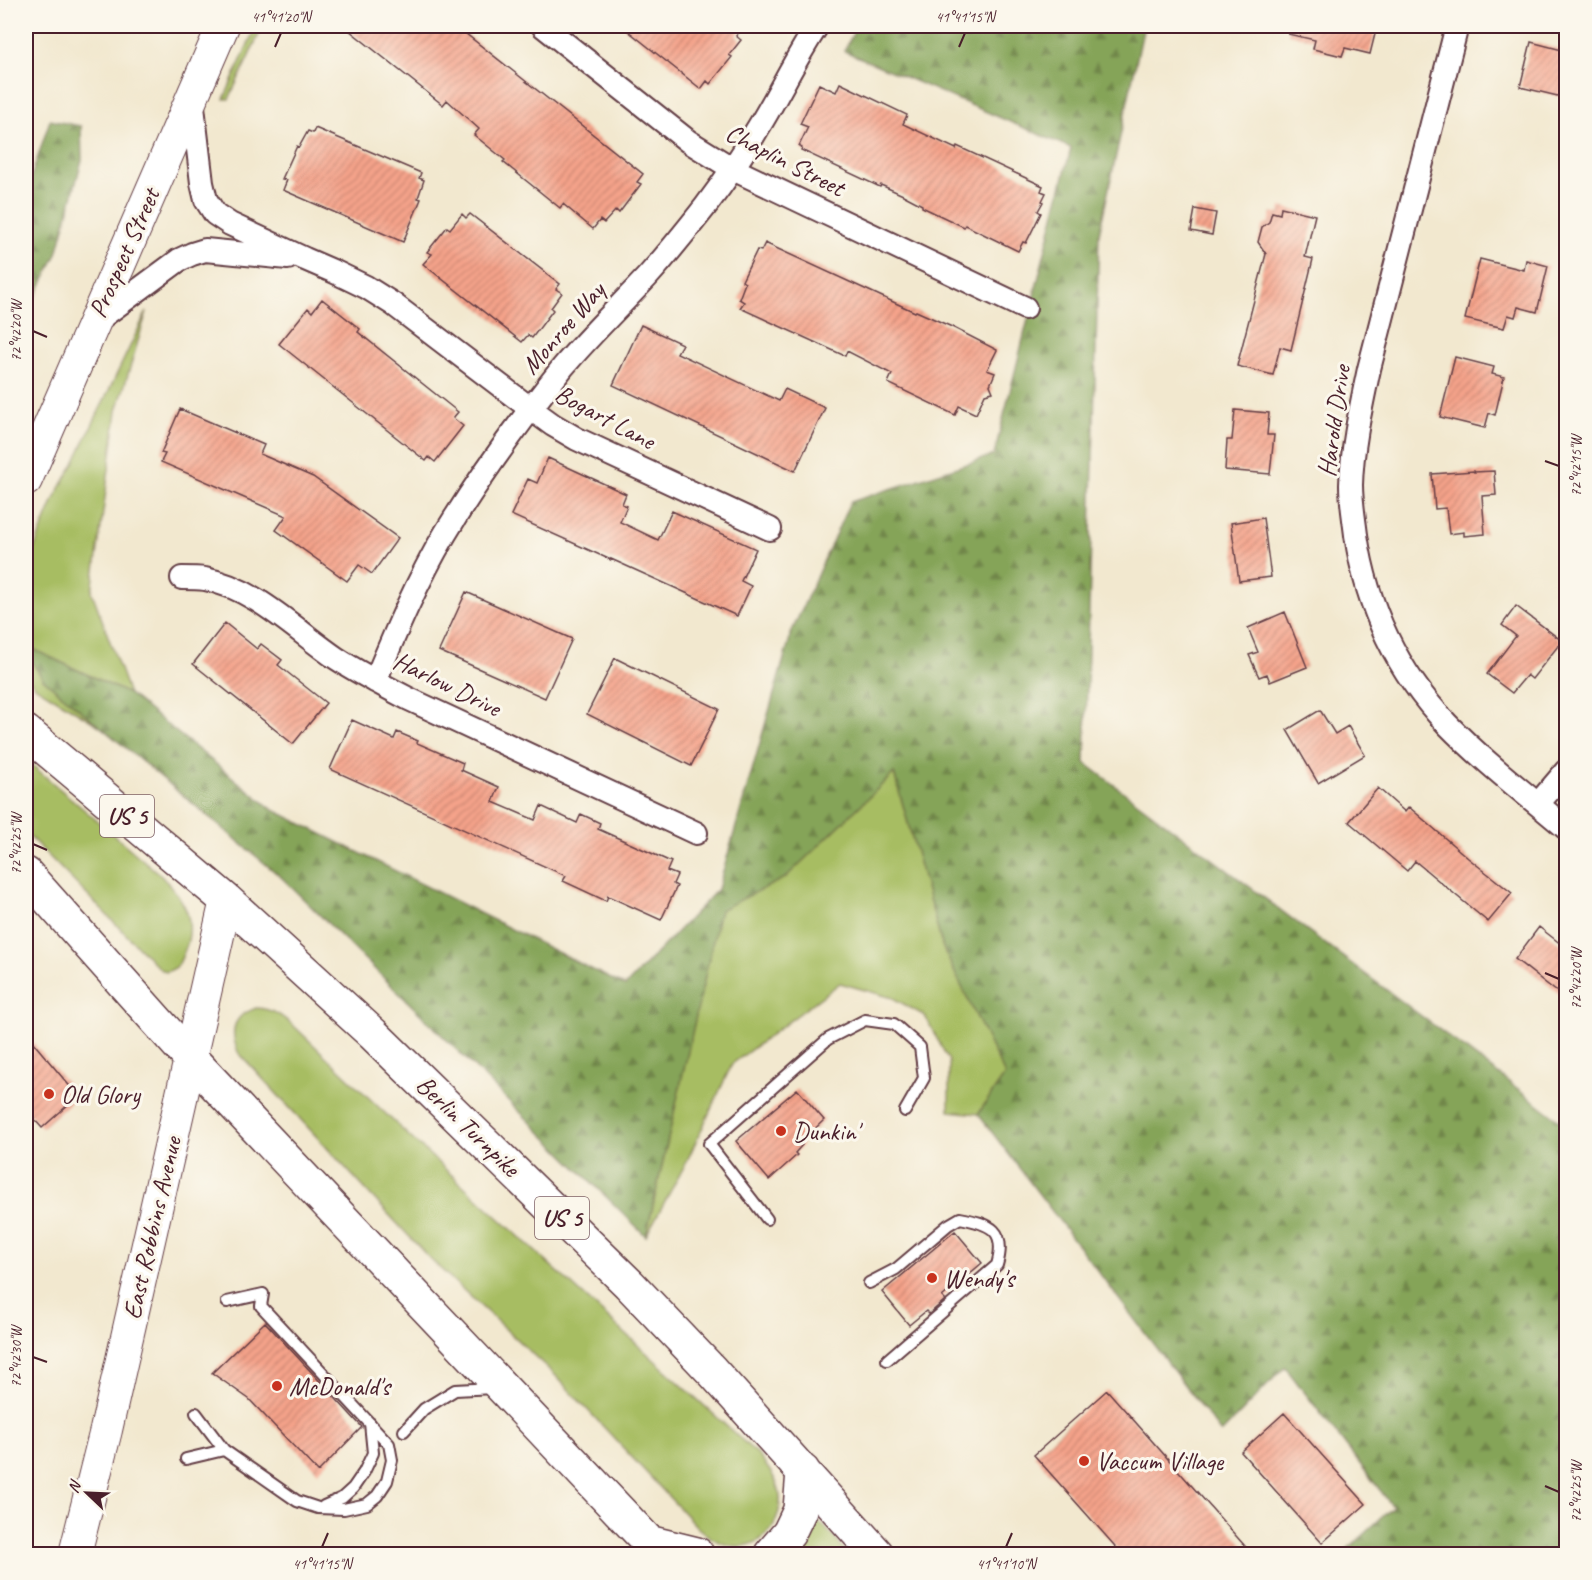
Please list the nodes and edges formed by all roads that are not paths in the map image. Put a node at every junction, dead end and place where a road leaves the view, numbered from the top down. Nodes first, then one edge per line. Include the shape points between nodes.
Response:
1 (223, 26) edge
2 (543, 26) edge
3 (817, 26) edge
4 (1457, 26) edge
5 (192, 96) junction
6 (733, 169) junction
7 (304, 259) junction
8 (1025, 308) dead end
9 (94, 322) junction
10 (531, 409) junction
11 (26, 480) edge
12 (770, 529) dead end
13 (182, 578) dead end
14 (375, 681) junction
15 (26, 732) edge
16 (1566, 771) edge
17 (1538, 804) junction
18 (1566, 828) edge
19 (696, 833) dead end
20 (26, 874) edge
21 (226, 900) junction
22 (190, 1058) junction
23 (905, 1111) dead end
24 (767, 1219) dead end
25 (869, 1283) dead end
26 (227, 1302) dead end
27 (887, 1360) dead end
28 (502, 1388) junction
29 (196, 1413) dead end
30 (370, 1423) junction
31 (404, 1431) dead end
32 (224, 1450) junction
33 (186, 1459) dead end
34 (803, 1471) junction
35 (318, 1508) junction
36 (654, 1548) edge
37 (75, 1554) edge
38 (698, 1554) edge
39 (771, 1554) edge
40 (878, 1554) edge

1 - 5 main road, Prospect Street
2 - 6 street, Chaplin Street via 688,141
3 - 6 street, Monroe Way
4 - 17 street, Harold Drive via 1359,414 1351,486 1354,518 1368,591 1398,660 1445,722
5 - 7 street, Bogart Lane via 201,183 215,214
5 - 9 main road, Prospect Street
6 - 8 street, Chaplin Street
6 - 10 street, Monroe Way via 676,243 565,365
7 - 9 street, Bogart Lane via 205,250 178,260
7 - 10 street, Bogart Lane via 393,304
9 - 11 main road, Prospect Street
10 - 12 street, Bogart Lane via 577,439
10 - 14 street, Monroe Way via 472,490 445,535 401,618
13 - 14 street, Harlow Drive via 205,579 255,598
14 - 19 street, Harlow Drive
15 - 21 highway, Berlin Turnpike / US 5
16 - 17 street
17 - 18 street, Harold Drive
20 - 22 highway
21 - 22 main road, East Robbins Avenue
21 - 34 highway, Berlin Turnpike / US 5 via 373,1034 570,1225 692,1349
22 - 28 highway
22 - 37 main road, East Robbins Avenue
23 - 24 lane via 924,1078 920,1047 894,1024 865,1020 828,1039 709,1144
25 - 27 lane via 896,1269 960,1218 991,1226 999,1237 1001,1252 997,1265
26 - 30 lane via 263,1294 261,1306
28 - 31 lane via 455,1390 424,1408
28 - 36 highway
29 - 32 lane
30 - 35 lane via 373,1453 364,1472 342,1498
30 - 35 lane via 389,1444 392,1460 387,1481 367,1504 344,1509
32 - 33 lane
32 - 35 lane via 297,1502
34 - 39 highway via 800,1510 789,1533
34 - 40 highway, Berlin Turnpike / US 5
36 - 38 highway

